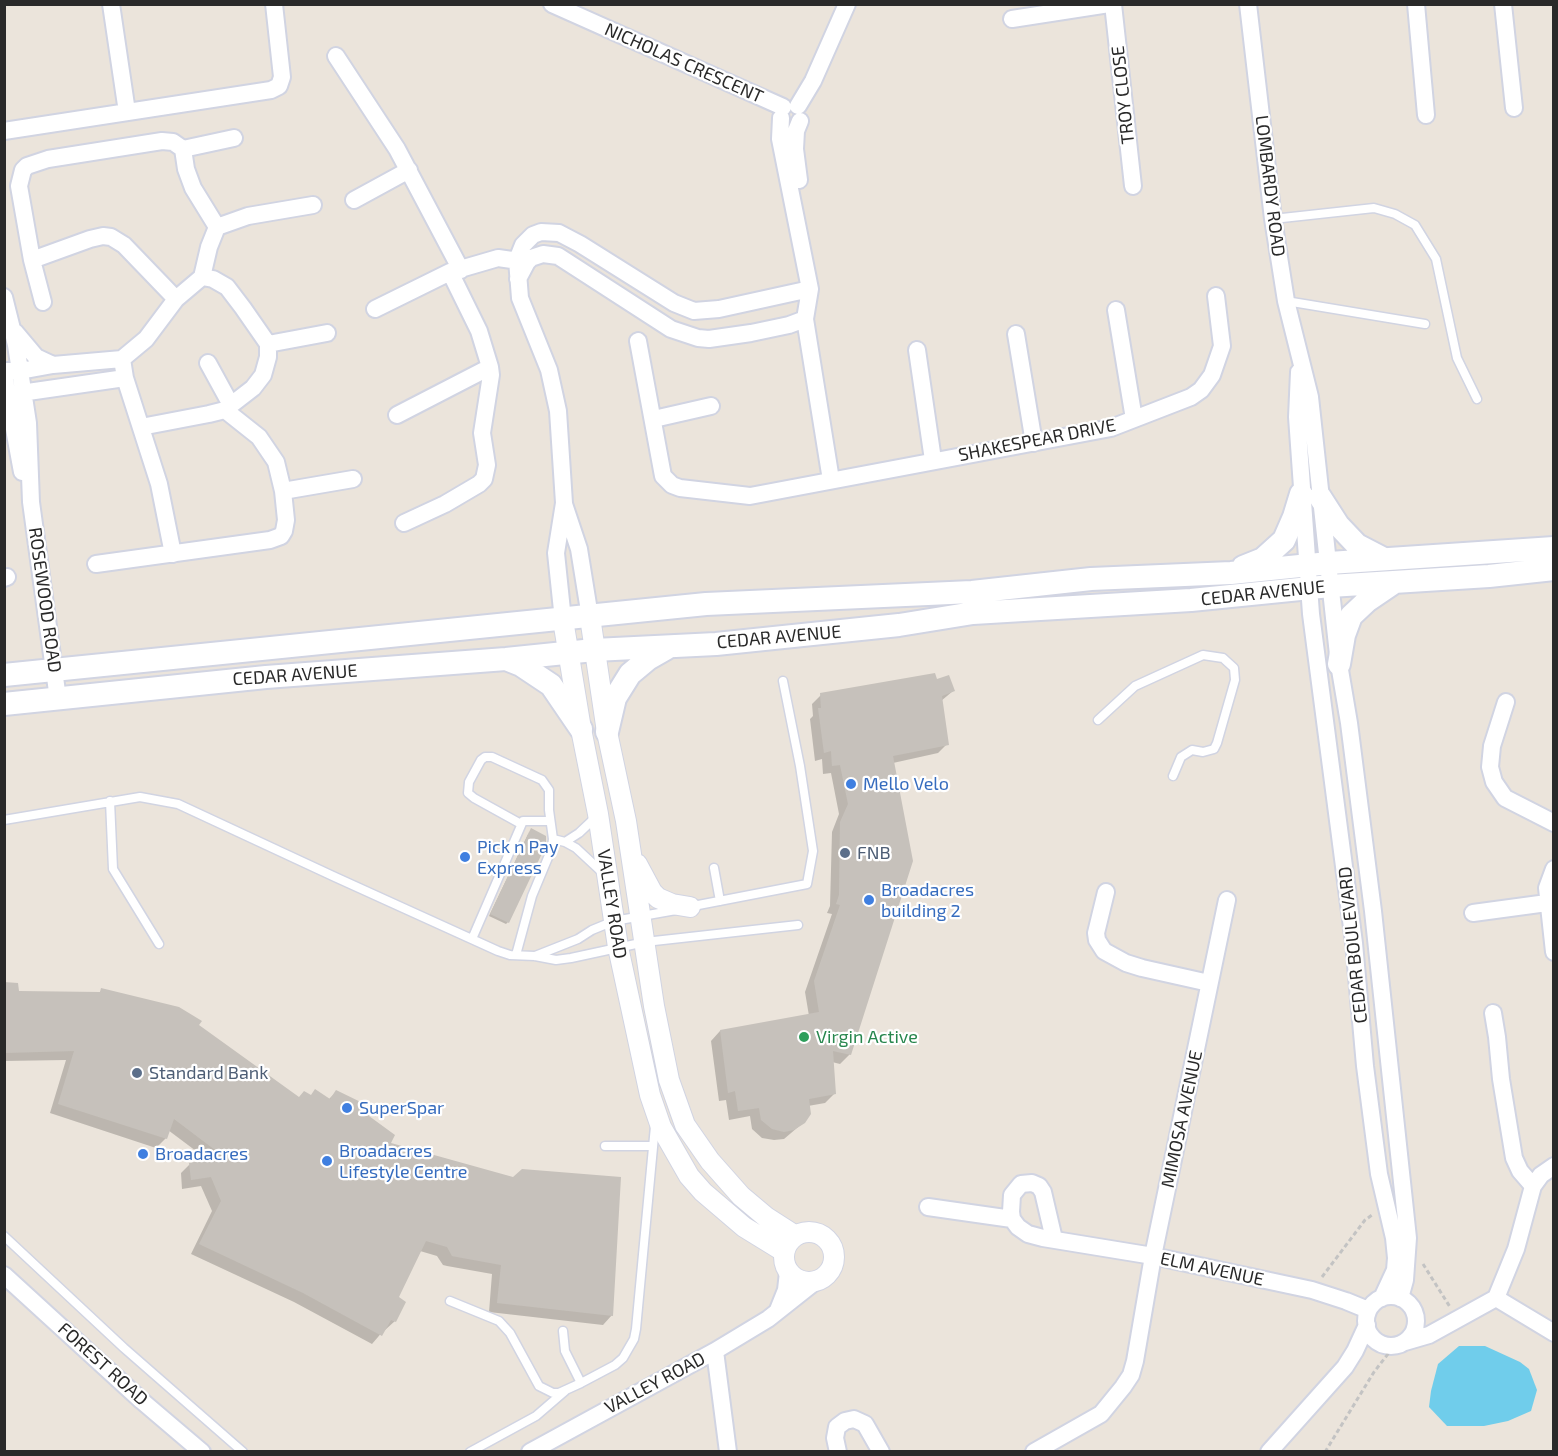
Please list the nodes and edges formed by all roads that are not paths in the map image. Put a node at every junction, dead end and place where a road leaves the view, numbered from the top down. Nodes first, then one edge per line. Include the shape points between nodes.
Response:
1 (111, 4) edge
2 (274, 4) edge
3 (552, 4) edge
4 (847, 4) edge
5 (1111, 4) edge
6 (1248, 4) edge
7 (1416, 4) edge
8 (1503, 4) edge
9 (1012, 19) dead end
10 (336, 56) dead end
11 (1514, 108) dead end
12 (127, 112) junction
13 (790, 113) junction
14 (1426, 115) dead end
15 (4, 131) edge
16 (234, 138) dead end
17 (183, 149) junction
18 (409, 170) junction
19 (1133, 186) dead end
20 (354, 200) dead end
21 (313, 205) dead end
22 (1273, 219) junction
23 (217, 227) junction
24 (32, 260) junction
25 (522, 261) junction
26 (455, 271) junction
27 (202, 277) junction
28 (810, 289) junction
29 (661, 294) junction
30 (1216, 296) dead end
31 (4, 297) edge
32 (176, 299) junction
33 (1286, 301) junction
34 (43, 302) dead end
35 (375, 309) dead end
36 (1116, 310) dead end
37 (647, 314) junction
38 (805, 319) junction
39 (1425, 324) dead end
40 (12, 326) junction
41 (327, 333) dead end
42 (1016, 334) dead end
43 (638, 341) dead end
44 (268, 344) junction
45 (917, 350) dead end
46 (122, 358) junction
47 (208, 363) dead end
48 (53, 365) junction
49 (490, 367) junction
50 (10, 373) edge
51 (125, 378) junction
52 (1477, 399) dead end
53 (10, 401) edge
54 (711, 406) dead end
55 (228, 407) junction
56 (397, 415) dead end
57 (654, 419) junction
58 (1134, 419) junction
59 (141, 427) junction
60 (1034, 443) junction
61 (933, 460) junction
62 (352, 479) dead end
63 (831, 480) junction
64 (283, 491) junction
65 (1311, 496) junction
66 (31, 502) junction
67 (564, 503) junction
68 (404, 523) dead end
69 (1554, 548) edge
70 (173, 554) junction
71 (1385, 560) junction
72 (96, 564) dead end
73 (1319, 564) junction
74 (1554, 569) edge
75 (1231, 573) junction
76 (1396, 581) junction
77 (1320, 587) junction
78 (590, 617) junction
79 (563, 620) junction
80 (673, 645) junction
81 (594, 650) junction
82 (568, 653) junction
83 (506, 659) junction
84 (1339, 664) junction
85 (55, 670) junction
86 (4, 675) edge
87 (783, 681) dead end
88 (58, 699) junction
89 (1506, 702) dead end
90 (4, 704) edge
91 (1098, 720) dead end
92 (581, 729) junction
93 (607, 732) junction
94 (1173, 776) dead end
95 (110, 801) junction
96 (598, 814) junction
97 (4, 820) edge
98 (549, 821) junction
99 (1554, 823) edge
100 (521, 824) junction
101 (553, 839) junction
102 (565, 842) junction
103 (631, 854) junction
104 (714, 868) dead end
105 (1554, 869) edge
106 (608, 878) junction
107 (1106, 892) dead end
108 (1227, 900) dead end
109 (720, 901) junction
110 (1547, 903) junction
111 (690, 907) junction
112 (1473, 913) dead end
113 (639, 917) junction
114 (614, 921) junction
115 (798, 925) dead end
116 (472, 939) junction
117 (645, 942) junction
118 (159, 944) dead end
119 (618, 947) junction
120 (1554, 952) edge
121 (516, 955) junction
122 (535, 956) junction
123 (1209, 983) junction
124 (1493, 1014) dead end
125 (1391, 1087) junction
126 (1368, 1089) junction
127 (676, 1101) junction
128 (657, 1113) junction
129 (605, 1146) dead end
130 (652, 1146) junction
131 (1554, 1166) edge
132 (1533, 1186) junction
133 (928, 1207) dead end
134 (1012, 1219) junction
135 (4, 1236) edge
136 (1054, 1239) junction
137 (789, 1243) junction
138 (1153, 1256) junction
139 (788, 1272) junction
140 (4, 1275) edge
141 (816, 1281) junction
142 (1382, 1298) junction
143 (1400, 1298) junction
144 (1496, 1298) junction
145 (450, 1301) dead end
146 (777, 1311) junction
147 (1367, 1318) junction
148 (1416, 1319) junction
149 (1444, 1325) junction
150 (563, 1331) dead end
151 (1554, 1333) edge
152 (1394, 1345) junction
153 (715, 1351) junction
154 (581, 1383) junction
155 (566, 1390) junction
156 (202, 1452) edge
157 (243, 1452) edge
158 (470, 1452) edge
159 (530, 1452) edge
160 (728, 1452) edge
161 (838, 1452) edge
162 (880, 1452) edge
163 (1034, 1452) edge
164 (1269, 1452) edge
165 (1278, 1452) edge

1 - 12 street
2 - 12 street via 282,77 279,86
3 - 13 street, NICHOLAS CRESCENT
4 - 13 street via 813,81
5 - 9 street
5 - 19 street, TROY CLOSE
6 - 22 street, LOMBARDY ROAD
7 - 14 street
8 - 11 street
10 - 18 street
12 - 15 street
13 - 28 street, NICHOLAS CRESCENT via 780,139
16 - 17 street
17 - 23 street via 193,188
17 - 24 street via 162,141 48,159 27,166 19,186
18 - 20 street
18 - 26 street
21 - 23 street via 248,216
22 - 33 street, LOMBARDY ROAD
22 - 52 lane via 1374,208 1415,225 1436,259 1457,358
23 - 27 street
24 - 32 street via 97,237 111,237 124,245
24 - 34 street
25 - 26 street via 498,258
25 - 29 street via 523,245 533,235 559,233
25 - 37 street via 543,254 564,259
25 - 67 street, VALLEY ROAD via 518,279 520,298 553,384 558,411
26 - 35 street
26 - 49 street
27 - 32 street
27 - 44 street via 219,282 232,293
28 - 29 street via 703,311 685,309
28 - 38 street, NICHOLAS CRESCENT
29 - 37 street
30 - 58 street, SHAKESPEAR DRIVE via 1222,346 1212,375 1191,397
31 - 40 street, ROSEWOOD ROAD
32 - 46 street via 146,339
33 - 39 lane
33 - 65 street, LOMBARDY ROAD via 1300,366 1297,417
36 - 58 street
37 - 38 street via 685,335 709,339
38 - 63 street
40 - 48 street via 28,350
40 - 50 street, ROSEWOOD ROAD
41 - 44 street
42 - 60 street
43 - 57 street
44 - 55 street via 263,375
45 - 61 street
46 - 48 street
46 - 51 street
47 - 55 street
48 - 50 street
49 - 56 street
49 - 68 street via 482,433 487,465 484,479 445,504
50 - 53 street, ROSEWOOD ROAD
51 - 53 street
51 - 59 street
53 - 66 street, ROSEWOOD ROAD
53 - 66 street, ROSEWOOD ROAD via 28,423
54 - 57 street
55 - 59 street
55 - 64 street via 259,437 276,462
57 - 63 street, SHAKESPEAR DRIVE via 663,476 680,488 746,496
58 - 60 street, SHAKESPEAR DRIVE via 1111,429
59 - 70 street via 159,484
60 - 61 street, SHAKESPEAR DRIVE
61 - 63 street, SHAKESPEAR DRIVE
62 - 64 street
64 - 70 street via 286,520 281,536
65 - 71 main road via 1357,545
65 - 73 street, LOMBARDY ROAD
65 - 75 main road via 1294,517 1284,540 1263,559
66 - 85 street, ROSEWOOD ROAD
67 - 78 street, VALLEY ROAD via 579,549
67 - 79 street, VALLEY ROAD via 556,553
69 - 71 main road, CEDAR AVENUE
70 - 72 street
71 - 73 main road, CEDAR AVENUE
73 - 75 main road, CEDAR AVENUE
73 - 77 street, LOMBARDY ROAD
74 - 76 main road, CEDAR AVENUE
75 - 78 main road, CEDAR AVENUE via 1091,579 972,592 706,604
76 - 77 main road, CEDAR AVENUE
76 - 84 main road via 1351,616
77 - 80 main road, CEDAR AVENUE via 1191,600 973,613 888,627
77 - 84 street, CEDAR BOULEVARD
77 - 126 street, CEDAR BOULEVARD
78 - 79 main road, CEDAR AVENUE
78 - 81 street, VALLEY ROAD
79 - 82 street, VALLEY ROAD
79 - 85 main road, CEDAR AVENUE
80 - 81 main road, CEDAR AVENUE
80 - 93 main road via 630,674 615,698
81 - 82 main road, CEDAR AVENUE
81 - 93 street, VALLEY ROAD
82 - 83 main road, CEDAR AVENUE
82 - 92 street, VALLEY ROAD
83 - 88 main road, CEDAR AVENUE via 245,679
83 - 92 main road via 551,685
84 - 125 street, CEDAR BOULEVARD via 1370,888
85 - 86 main road, CEDAR AVENUE
85 - 88 street, ROSEWOOD ROAD
87 - 109 lane via 813,851 807,884
88 - 90 main road, CEDAR AVENUE
89 - 99 street via 1492,746 1490,766 1494,782 1505,798
91 - 94 lane via 1135,686 1203,655 1223,658 1234,668 1235,680 1217,743 1214,749 1192,750 1181,758
92 - 96 street, VALLEY ROAD
93 - 103 street, VALLEY ROAD
95 - 97 lane
95 - 116 lane via 147,797 178,804
95 - 118 lane via 113,869
96 - 102 lane
96 - 106 street, VALLEY ROAD
98 - 100 lane via 525,820
98 - 100 lane via 550,795 546,783 485,757 469,782 468,793
98 - 101 lane
100 - 116 lane
101 - 102 lane
101 - 121 lane
102 - 106 lane
103 - 111 street via 652,892 663,900
103 - 113 street, VALLEY ROAD
104 - 109 lane
105 - 110 street via 1547,883
106 - 114 street, VALLEY ROAD
107 - 123 street via 1096,933 1104,951 1142,968
108 - 123 street, MIMOSA AVENUE
109 - 111 lane
110 - 112 street
110 - 120 street
111 - 113 lane
113 - 114 lane
113 - 117 street, VALLEY ROAD
114 - 119 street, VALLEY ROAD
114 - 122 lane
115 - 117 lane
116 - 121 lane
117 - 119 lane
117 - 127 street, VALLEY ROAD via 661,1047
119 - 122 lane via 556,960
119 - 128 street, VALLEY ROAD via 642,1064
121 - 122 lane
123 - 138 street, MIMOSA AVENUE
124 - 132 street via 1514,1158
125 - 126 street
125 - 143 street, CEDAR BOULEVARD via 1408,1238
126 - 142 street, CEDAR BOULEVARD via 1396,1258 1395,1270
127 - 128 street
127 - 137 street, VALLEY ROAD via 685,1125 710,1161
128 - 130 lane
128 - 137 street, VALLEY ROAD via 689,1176 703,1192 744,1227
129 - 130 lane
130 - 154 lane via 634,1339 629,1351 615,1365
131 - 132 street
132 - 144 street via 1516,1249
133 - 134 street, ELM AVENUE
134 - 136 street, ELM AVENUE via 1028,1234
134 - 136 street via 1012,1195 1022,1184 1039,1186 1045,1196
135 - 157 lane
136 - 138 street, ELM AVENUE
137 - 139 street via 784,1264
137 - 141 street via 802,1232 811,1231 828,1240 834,1262 824,1277
138 - 147 street, ELM AVENUE via 1312,1290 1346,1301
138 - 163 street, MIMOSA AVENUE via 1131,1375 1101,1414
139 - 141 street via 801,1281
139 - 146 street
140 - 156 street, FOREST ROAD
141 - 146 street, VALLEY ROAD
142 - 143 street
142 - 147 street
143 - 148 street via 1414,1310
144 - 149 street
144 - 151 street
145 - 155 lane via 499,1321 510,1333 539,1386 553,1393
146 - 153 street, VALLEY ROAD
147 - 152 street via 1370,1334 1376,1341
147 - 164 street via 1345,1367
148 - 149 street
148 - 152 street via 1415,1329
149 - 152 street via 1429,1335
150 - 154 lane via 565,1351
152 - 165 street via 1374,1350 1356,1364
153 - 159 street, VALLEY ROAD
153 - 160 street
154 - 155 lane
155 - 158 lane via 536,1416
161 - 162 street via 837,1427 854,1419 865,1424

